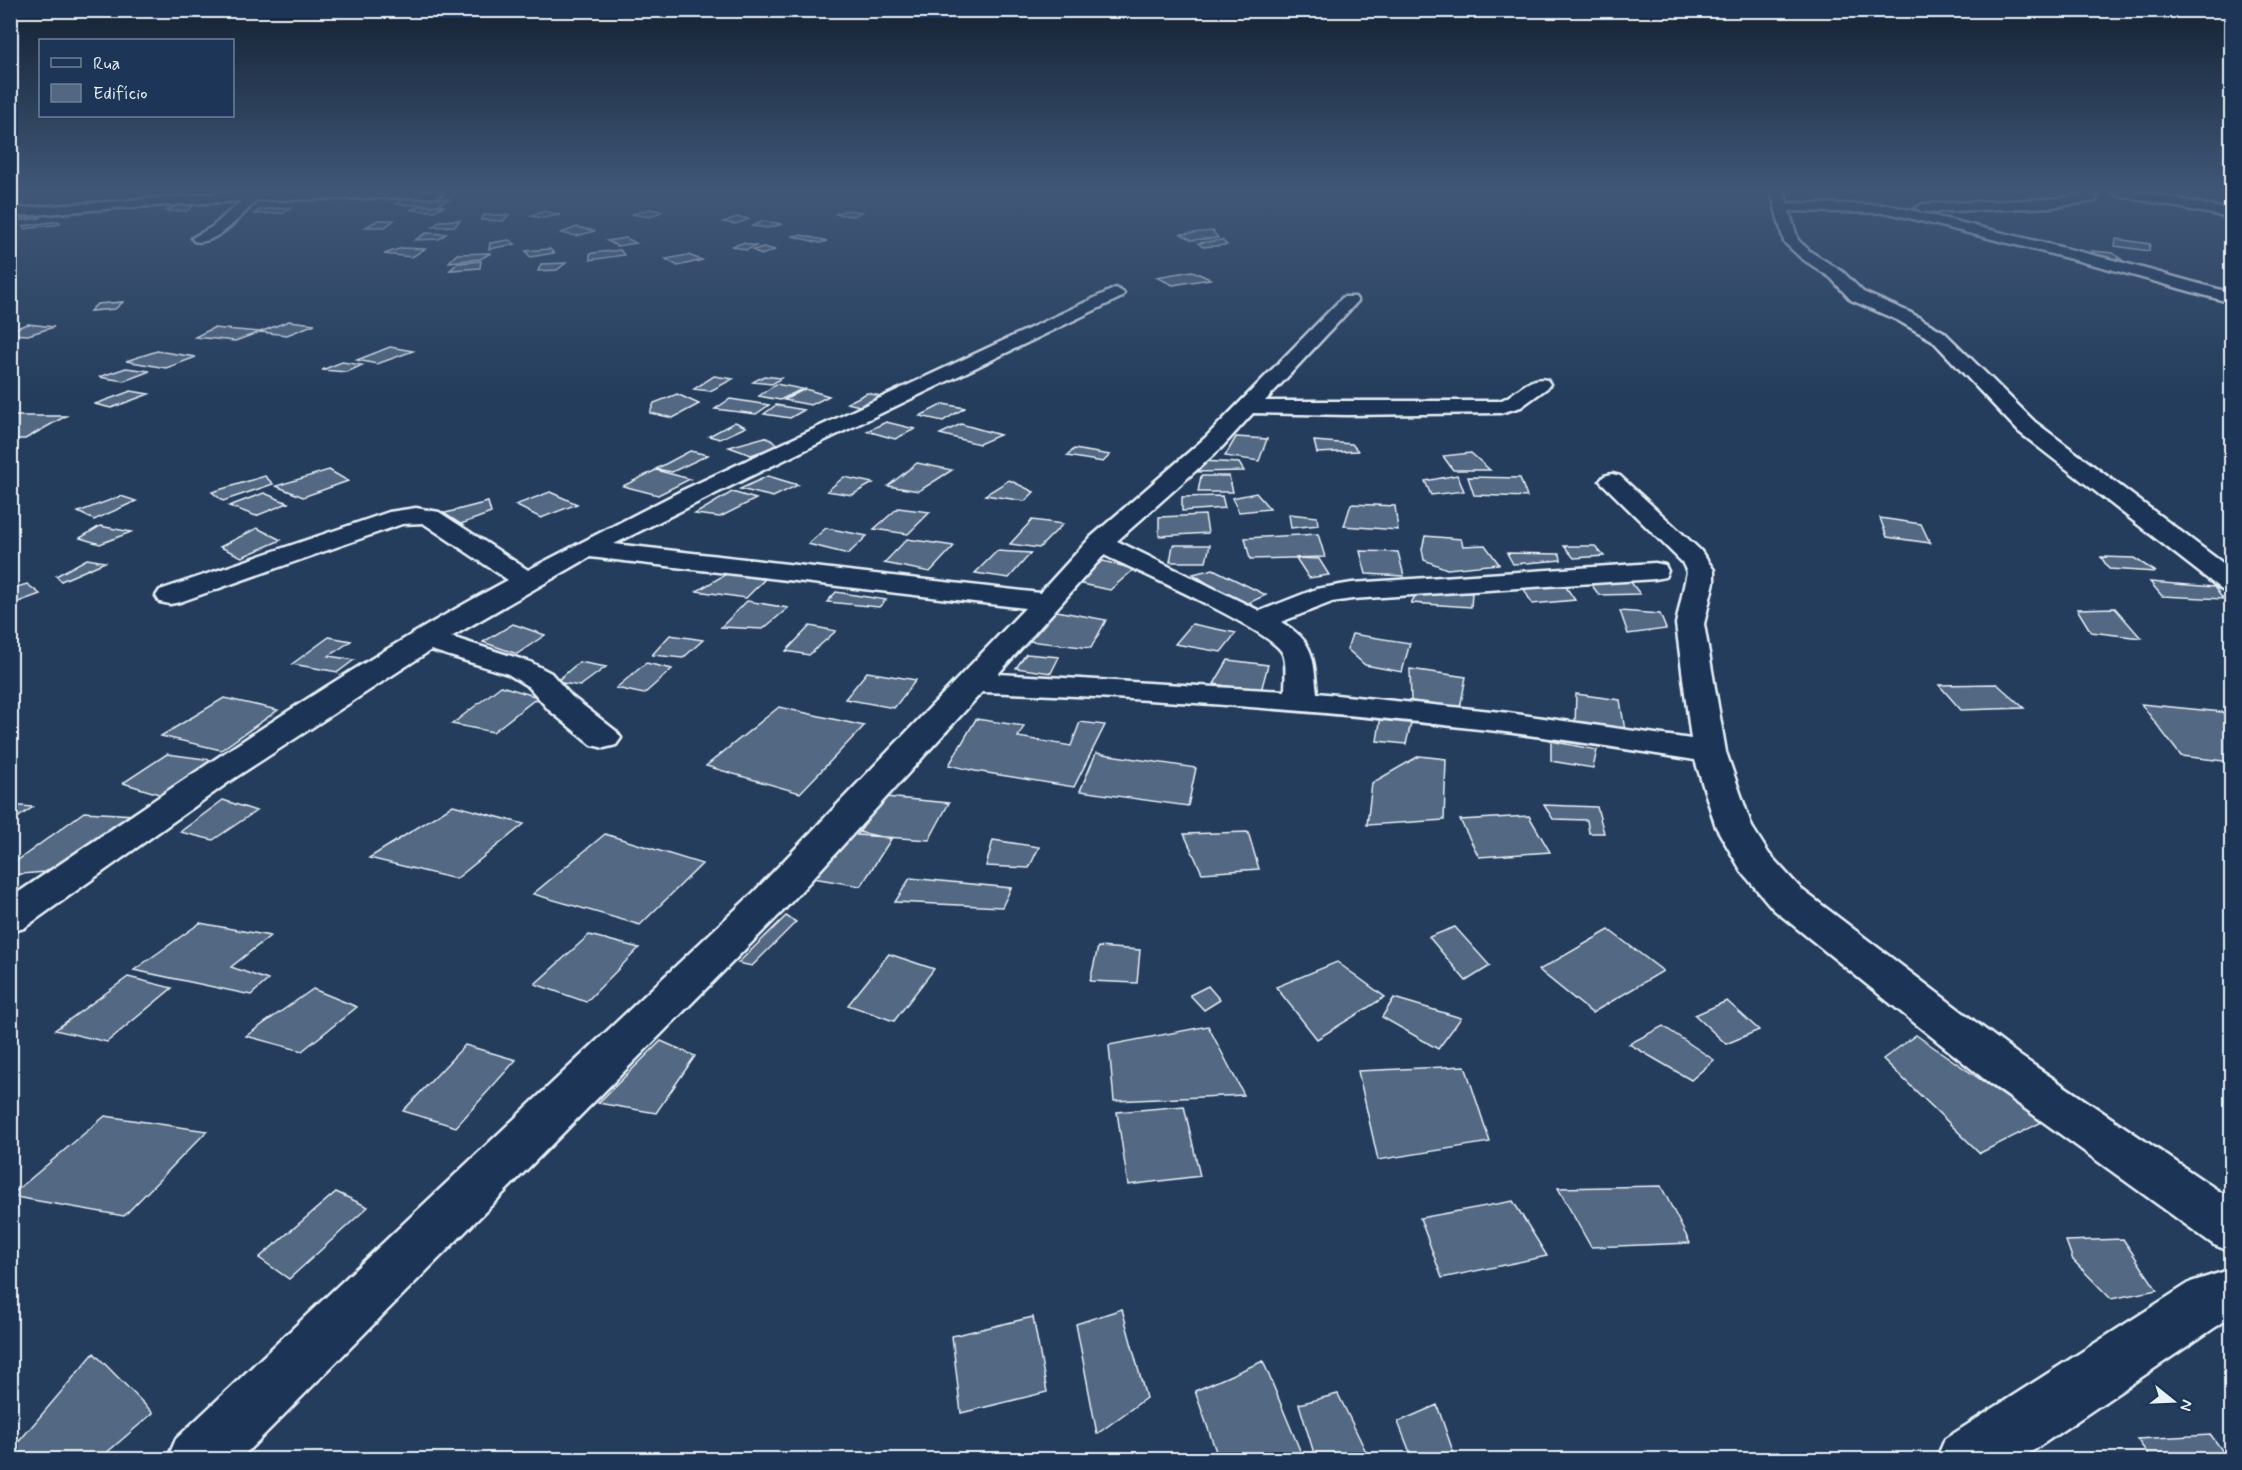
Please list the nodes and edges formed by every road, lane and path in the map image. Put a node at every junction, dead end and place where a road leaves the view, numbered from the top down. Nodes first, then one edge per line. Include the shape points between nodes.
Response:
1 (1813, 260) edge
2 (2092, 260) edge
3 (1116, 294) dead end
4 (2232, 298) edge
5 (1349, 301) dead end
6 (1540, 384) dead end
7 (1248, 407) junction
8 (1612, 481) dead end
9 (1100, 543) junction
10 (585, 549) junction
11 (1655, 571) dead end
12 (527, 581) junction
13 (2232, 584) edge
14 (170, 596) dead end
15 (1046, 602) junction
16 (1259, 621) junction
17 (428, 639) junction
18 (974, 682) junction
19 (1302, 703) junction
20 (604, 738) dead end
21 (1709, 752) junction
22 (10, 918) edge
23 (2232, 1229) edge
24 (2232, 1294) edge
25 (197, 1460) edge
26 (1966, 1460) edge

1 - 13 street via 1838,275 1857,296 1938,336 2027,427
2 - 4 street
3 - 10 street
5 - 7 street
6 - 7 street via 1514,403 1500,407
7 - 9 street via 1213,444
8 - 21 street via 1701,570 1690,624
9 - 15 street
9 - 16 street
10 - 12 street
10 - 15 street
11 - 16 street via 1352,591 1326,595
12 - 14 street via 430,517 416,515 376,525
12 - 17 street
15 - 18 street
16 - 19 street via 1285,637 1298,654
17 - 20 street via 519,668 540,680 560,703
17 - 22 street via 233,762
18 - 19 street via 1089,686
18 - 25 street via 768,902
19 - 21 street via 1472,718
21 - 23 street via 1734,827 1755,863 1787,899 2004,1069
24 - 26 street via 2210,1300

